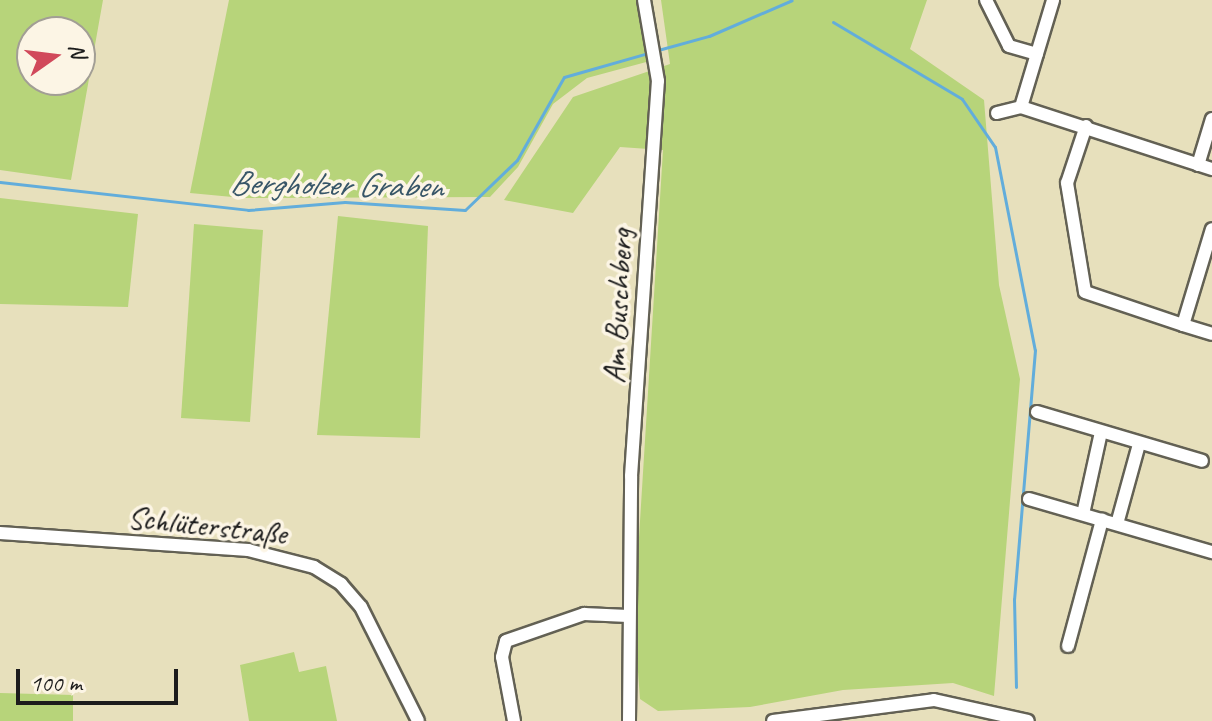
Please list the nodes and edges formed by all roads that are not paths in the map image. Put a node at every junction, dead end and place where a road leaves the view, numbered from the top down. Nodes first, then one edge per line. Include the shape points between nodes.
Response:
1 (644, 0) edge
2 (986, 0) edge
3 (1053, 0) edge
4 (1037, 54) junction
5 (1021, 107) junction
6 (997, 113) dead end
7 (1212, 119) edge
8 (1086, 126) junction
9 (1198, 165) junction
10 (1212, 169) edge
11 (1212, 229) edge
12 (1183, 325) junction
13 (1212, 334) edge
14 (1037, 412) dead end
15 (1101, 432) junction
16 (1139, 444) junction
17 (1202, 461) dead end
18 (1029, 499) dead end
19 (1083, 514) junction
20 (1102, 520) junction
21 (1117, 524) junction
22 (0, 533) edge
23 (1212, 552) edge
24 (628, 616) junction
25 (1068, 646) dead end
26 (418, 721) edge
27 (514, 721) edge
28 (629, 721) edge
29 (773, 721) edge
30 (1028, 721) edge

1 - 24 street, Am Buschberg via 658,81 631,476
2 - 4 street via 1009,46
3 - 4 street
4 - 5 street
5 - 6 street
5 - 8 street
7 - 9 street
8 - 9 street
8 - 12 street via 1067,183 1081,285 1092,297
9 - 10 street
11 - 12 street
12 - 13 street
14 - 15 street
15 - 16 street
15 - 19 street
16 - 17 street
16 - 21 street
18 - 19 street
19 - 20 street
20 - 21 street
20 - 25 street
21 - 23 street
22 - 26 street, Schlüterstraße via 248,550 314,567 341,584 361,607
24 - 27 street via 584,614 511,636 502,657
24 - 28 street, Am Buschberg
29 - 30 street via 934,700

